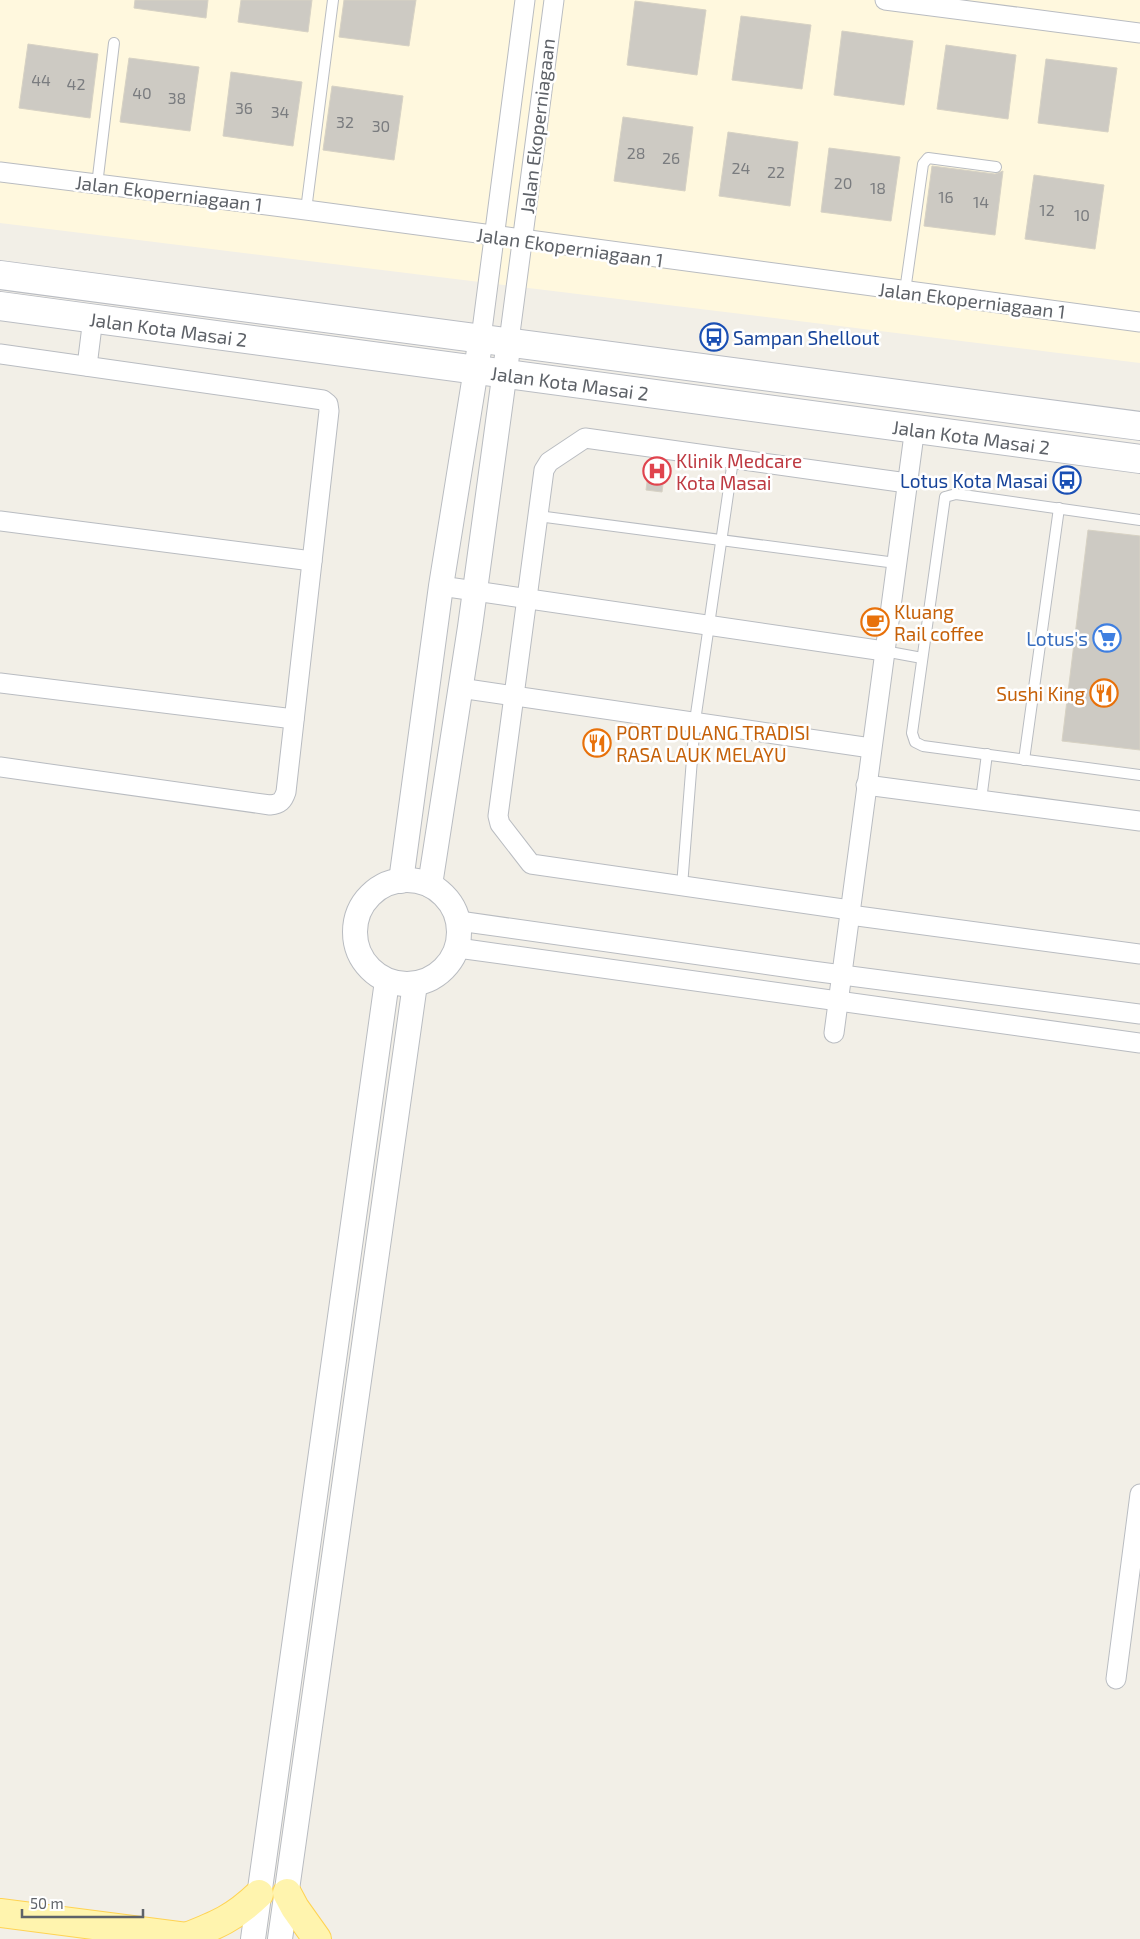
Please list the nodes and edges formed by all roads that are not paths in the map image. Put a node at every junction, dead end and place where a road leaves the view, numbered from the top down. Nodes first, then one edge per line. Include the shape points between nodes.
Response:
1 (334, 0) edge
2 (525, 0) edge
3 (554, 0) edge
4 (884, 0) edge
5 (958, 5) edge
6 (1140, 33) edge
7 (114, 43) dead end
8 (996, 167) dead end
9 (0, 172) edge
10 (97, 185) junction
11 (306, 210) junction
12 (494, 237) junction
13 (522, 241) junction
14 (0, 275) edge
15 (905, 291) junction
16 (0, 306) edge
17 (93, 318) junction
18 (1140, 322) edge
19 (481, 338) junction
20 (509, 341) junction
21 (0, 354) edge
22 (87, 366) junction
23 (477, 368) junction
24 (505, 372) junction
25 (1140, 426) edge
26 (915, 428) junction
27 (1140, 459) edge
28 (734, 460) junction
29 (907, 483) junction
30 (1059, 508) junction
31 (538, 516) junction
32 (1140, 520) edge
33 (0, 521) edge
34 (721, 540) junction
35 (312, 561) junction
36 (896, 563) junction
37 (441, 586) junction
38 (475, 591) junction
39 (528, 599) junction
40 (708, 626) junction
41 (884, 651) junction
42 (922, 658) junction
43 (0, 683) edge
44 (460, 688) junction
45 (515, 696) junction
46 (294, 719) junction
47 (695, 721) junction
48 (871, 748) junction
49 (987, 754) junction
50 (1024, 760) junction
51 (0, 767) edge
52 (1140, 775) edge
53 (866, 785) junction
54 (981, 800) junction
55 (1140, 821) edge
56 (401, 880) junction
57 (430, 885) junction
58 (682, 886) junction
59 (850, 913) junction
60 (459, 921) junction
61 (458, 948) junction
62 (1140, 954) edge
63 (842, 974) junction
64 (387, 981) junction
65 (415, 984) junction
66 (838, 1001) junction
67 (1140, 1014) edge
68 (834, 1033) dead end
69 (1140, 1042) edge
70 (1140, 1494) edge
71 (1116, 1679) dead end
72 (287, 1893) junction
73 (259, 1894) junction
74 (0, 1913) edge
75 (194, 1938) edge
76 (253, 1939) edge
77 (280, 1939) edge
78 (317, 1939) edge

1 - 11 lane
2 - 12 street, Jalan Ekoperniagaan
3 - 13 street, Jalan Ekoperniagaan
4 - 5 street
5 - 6 street
7 - 10 lane
8 - 15 lane via 928,158 923,164
9 - 10 street, Jalan Ekoperniagaan 1
10 - 11 street, Jalan Ekoperniagaan 1
11 - 12 street, Jalan Ekoperniagaan 1
12 - 13 street, Jalan Ekoperniagaan 1
12 - 19 street, Jalan Ekoperniagaan
13 - 15 street, Jalan Ekoperniagaan 1
13 - 20 street, Jalan Ekoperniagaan
14 - 19 main road, Jalan Kota Masai 2
15 - 18 street, Jalan Ekoperniagaan 1
16 - 17 main road, Jalan Kota Masai 2
17 - 22 street
17 - 23 main road, Jalan Kota Masai 2
19 - 20 main road, Jalan Kota Masai 2
19 - 23 street
20 - 24 street
20 - 25 main road, Jalan Kota Masai 2
21 - 22 street
22 - 35 street via 323,400 328,404
23 - 24 main road, Jalan Kota Masai 2
23 - 37 street
24 - 26 main road, Jalan Kota Masai 2
24 - 38 street
26 - 27 main road, Jalan Kota Masai 2
26 - 29 street
28 - 29 street
28 - 31 street via 582,439 544,467
28 - 34 lane
29 - 36 street
30 - 32 lane
30 - 42 lane via 956,494 945,497
30 - 50 lane
31 - 34 lane
31 - 39 street
33 - 35 street
34 - 36 lane
34 - 40 lane
35 - 46 street
36 - 41 street
37 - 38 street
37 - 56 street
38 - 39 street
38 - 44 street
39 - 40 street
39 - 45 street
40 - 41 street
40 - 47 lane
41 - 42 lane
41 - 48 street
42 - 49 lane via 912,732 915,742 923,746
43 - 46 street
44 - 45 street
44 - 57 street
45 - 47 street
45 - 58 street via 498,819 525,860
46 - 51 street via 286,792 278,804
47 - 48 street
47 - 58 lane
48 - 53 street
49 - 50 lane
49 - 54 lane
50 - 52 lane
53 - 54 street
53 - 59 street
54 - 55 street
56 - 57 street
56 - 64 street via 370,895 360,909 355,925 355,942 361,958 372,972
57 - 60 street via 453,906
58 - 59 street
59 - 62 street
59 - 63 street
60 - 61 street
60 - 63 street
61 - 65 street via 449,965 434,978
61 - 66 street
63 - 66 street
63 - 67 street
64 - 65 street
64 - 73 street
65 - 72 street
66 - 68 street
66 - 69 street
70 - 71 street
72 - 77 street
72 - 78 main road
73 - 75 main road via 239,1913
73 - 76 street
74 - 75 main road

